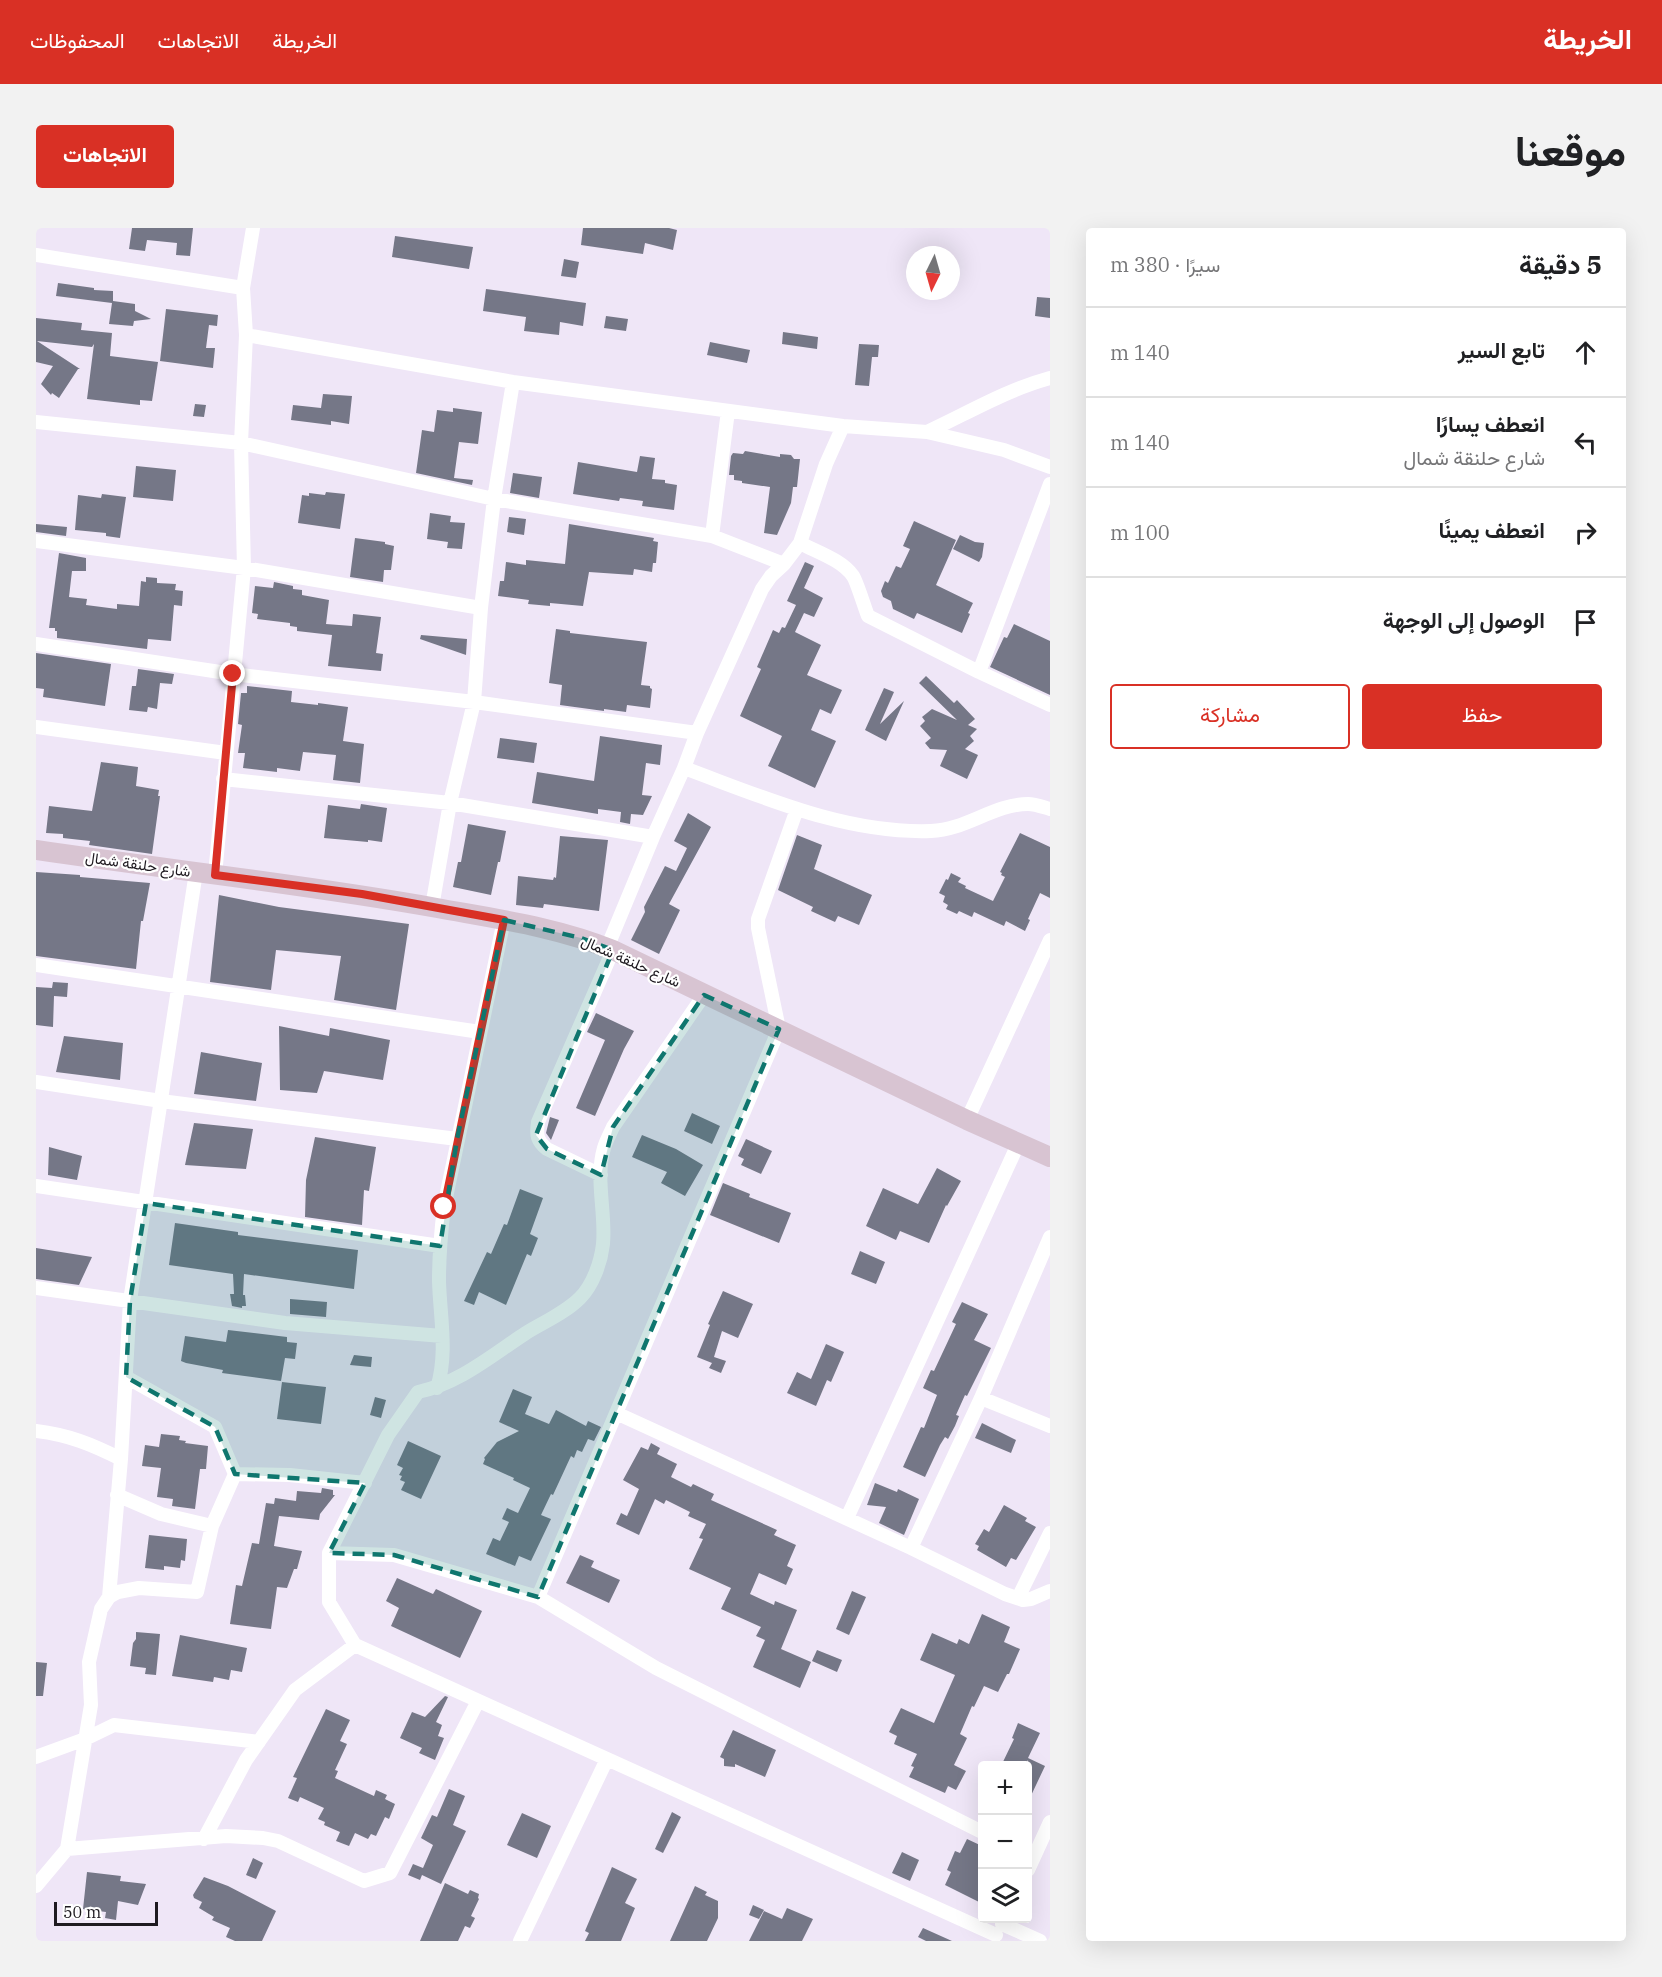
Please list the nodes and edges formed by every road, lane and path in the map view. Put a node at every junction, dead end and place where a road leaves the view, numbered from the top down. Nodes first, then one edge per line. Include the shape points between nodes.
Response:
1 (253, 228) edge
2 (36, 255) edge
3 (243, 288) junction
4 (246, 335) junction
5 (1050, 378) edge
6 (513, 382) junction
7 (728, 411) junction
8 (36, 422) edge
9 (843, 426) junction
10 (927, 432) junction
11 (241, 443) junction
12 (1050, 467) edge
13 (1050, 484) edge
14 (494, 499) junction
15 (712, 536) junction
16 (36, 541) edge
17 (800, 543) junction
18 (783, 564) junction
19 (244, 568) junction
20 (481, 608) junction
21 (36, 644) edge
22 (979, 672) junction
23 (233, 674) junction
24 (474, 702) junction
25 (1050, 705) edge
26 (36, 727) edge
27 (697, 733) junction
28 (226, 753) junction
29 (684, 768) junction
30 (223, 779) junction
31 (450, 803) junction
32 (797, 809) junction
33 (1050, 809) edge
34 (653, 837) junction
35 (36, 850) edge
36 (205, 874) junction
37 (432, 907) junction
38 (504, 920) junction
39 (1050, 940) edge
40 (610, 949) junction
41 (36, 965) edge
42 (178, 985) junction
43 (704, 994) junction
44 (779, 1029) junction
45 (480, 1032) junction
46 (36, 1082) edge
47 (161, 1101) junction
48 (967, 1120) junction
49 (457, 1139) junction
50 (1019, 1142) junction
51 (1050, 1157) edge
52 (601, 1175) junction
53 (36, 1186) edge
54 (146, 1203) junction
55 (1050, 1237) edge
56 (440, 1246) junction
57 (36, 1288) edge
58 (130, 1301) junction
59 (442, 1335) junction
60 (126, 1377) junction
61 (436, 1388) junction
62 (981, 1398) junction
63 (616, 1413) junction
64 (1050, 1426) edge
65 (36, 1431) edge
66 (121, 1459) junction
67 (235, 1474) junction
68 (365, 1483) junction
69 (117, 1495) junction
70 (847, 1518) junction
71 (212, 1526) junction
72 (1050, 1533) edge
73 (912, 1548) junction
74 (329, 1553) junction
75 (1050, 1591) edge
76 (109, 1597) junction
77 (538, 1597) junction
78 (1018, 1598) junction
79 (355, 1645) junction
80 (478, 1701) junction
81 (85, 1739) junction
82 (259, 1742) junction
83 (36, 1757) edge
84 (608, 1759) junction
85 (1050, 1822) edge
86 (978, 1830) edge
87 (204, 1839) junction
88 (67, 1849) junction
89 (1032, 1856) edge
90 (36, 1886) edge
91 (999, 1929) edge
92 (520, 1941) edge
93 (1040, 1941) edge

1 - 3 street
2 - 3 street
3 - 4 street
4 - 6 street
4 - 11 street
5 - 10 street via 996,397
6 - 7 street
6 - 14 street
7 - 9 street
7 - 15 street
8 - 11 street
9 - 10 street
9 - 17 street
10 - 12 street via 1004,450
11 - 14 street
11 - 19 street
13 - 22 street
14 - 15 street
14 - 20 street
15 - 18 street
16 - 19 street
17 - 18 street
17 - 22 street via 845,567 855,577 868,616
18 - 27 street via 762,589
19 - 20 street
19 - 23 street
20 - 24 street
21 - 23 street
22 - 25 street
23 - 24 street
23 - 28 street
24 - 27 street
24 - 31 street
26 - 28 street
27 - 29 street
28 - 30 street
29 - 32 street
29 - 34 street
30 - 31 street
30 - 36 street
31 - 34 street
31 - 37 street
32 - 33 street via 889,829 934,831 975,821 1006,807 1030,804
32 - 44 street via 758,919
34 - 40 street
35 - 36 street, شارع حلنقة شمال
36 - 37 street, شارع حلنقة شمال
36 - 42 street
37 - 38 street, شارع حلنقة شمال
38 - 40 street, شارع حلنقة شمال
38 - 45 street
39 - 48 street
40 - 43 street, شارع حلنقة شمال
40 - 52 street via 536,1135 547,1149
41 - 42 street
42 - 45 street
42 - 47 street
43 - 44 street, شارع حلنقة شمال
43 - 52 street via 613,1127 604,1149
44 - 48 street, شارع حلنقة شمال
44 - 63 street
45 - 49 street
46 - 47 street
47 - 49 street
47 - 54 street
48 - 50 street, شارع حلنقة شمال
49 - 56 street
50 - 51 street, شارع حلنقة شمال
50 - 70 street
52 - 61 street via 603,1245 596,1273 580,1297 478,1366
53 - 54 street
54 - 56 street
54 - 58 street
55 - 62 street
56 - 59 street
57 - 58 street
58 - 59 street via 285,1323
58 - 60 street
59 - 61 street via 441,1376
60 - 66 street
60 - 67 street via 215,1427
61 - 68 street via 418,1392 388,1435
62 - 64 street
62 - 73 street
63 - 70 street
63 - 77 street
65 - 66 street via 84,1441
66 - 69 street
67 - 68 street
67 - 71 street
68 - 74 street
69 - 71 street via 161,1514
69 - 76 street
70 - 73 street
71 - 76 street via 197,1592 139,1588
72 - 78 street
73 - 78 street
74 - 77 street via 394,1555
74 - 79 street via 329,1602
75 - 78 street via 1031,1599
76 - 81 street via 95,1628 89,1662 91,1705
77 - 86 street via 656,1668
79 - 80 street
79 - 82 street via 295,1690
80 - 84 street
80 - 87 street via 390,1873 364,1881 278,1841 238,1836
81 - 82 street via 114,1725
81 - 83 street
81 - 88 street
82 - 87 street
84 - 91 street
84 - 92 street
85 - 89 street
87 - 88 street
88 - 90 street
91 - 93 street

